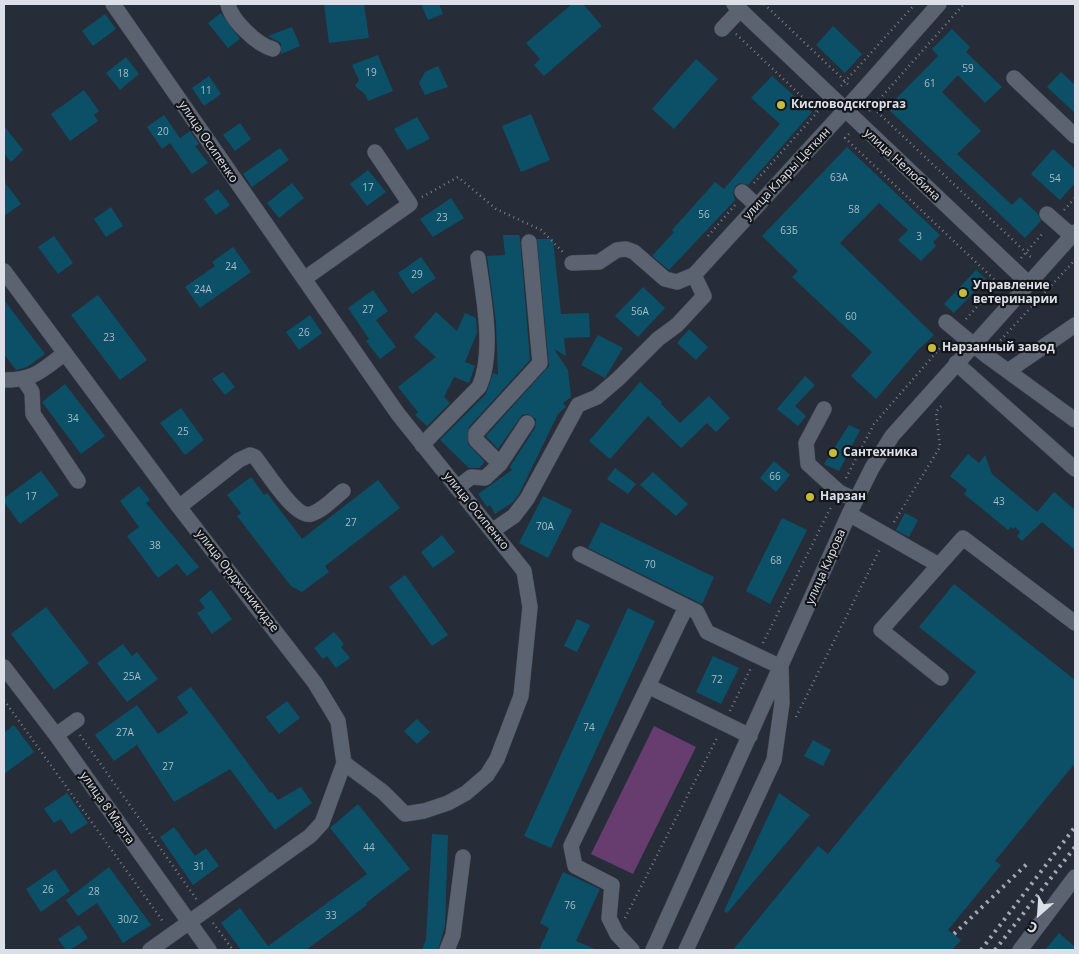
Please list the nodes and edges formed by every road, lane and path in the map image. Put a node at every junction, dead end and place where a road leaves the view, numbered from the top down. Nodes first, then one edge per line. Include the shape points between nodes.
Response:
1 (112, 4) edge
2 (228, 4) edge
3 (764, 4) edge
4 (915, 4) edge
5 (939, 4) edge
6 (964, 4) edge
7 (737, 7) edge
8 (724, 27) joint
9 (273, 49) dead end
10 (1014, 78) dead end
11 (845, 82) junction
12 (859, 95) junction
13 (831, 97) junction
14 (873, 107) junction
15 (846, 110) junction
16 (818, 112) junction
17 (859, 123) junction
18 (832, 125) junction
19 (1075, 136) edge
20 (845, 138) junction
21 (375, 152) dead end
22 (743, 193) junction
23 (410, 204) junction
24 (757, 206) junction
25 (1047, 214) dead end
26 (1073, 234) edge
27 (706, 237) dead end
28 (529, 242) dead end
29 (478, 258) dead end
30 (1075, 260) edge
31 (572, 263) joint
32 (1043, 268) junction
33 (4, 271) edge
34 (694, 275) junction
35 (304, 279) junction
36 (1057, 280) junction
37 (998, 283) dead end
38 (1028, 283) junction
39 (946, 322) dead end
40 (1075, 325) edge
41 (973, 345) junction
42 (65, 353) junction
43 (987, 356) junction
44 (956, 363) junction
45 (1008, 372) junction
46 (4, 380) edge
47 (24, 380) junction
48 (945, 402) dead end
49 (824, 409) dead end
50 (1075, 420) edge
51 (527, 423) dead end
52 (422, 445) junction
53 (500, 464) junction
54 (1075, 469) edge
55 (78, 481) dead end
56 (457, 488) junction
57 (343, 491) dead end
58 (856, 500) junction
59 (179, 507) junction
60 (849, 514) junction
61 (492, 531) junction
62 (887, 535) junction
63 (580, 554) dead end
64 (937, 564) junction
65 (686, 607) junction
66 (1075, 623) edge
67 (4, 667) edge
68 (781, 667) junction
69 (941, 678) dead end
70 (648, 686) junction
71 (4, 700) edge
72 (795, 718) dead end
73 (75, 722) joint
74 (56, 735) junction
75 (750, 736) junction
76 (344, 763) junction
77 (463, 857) dead end
78 (1075, 877) edge
79 (205, 911) junction
80 (188, 923) junction
81 (172, 935) junction
82 (150, 950) edge
83 (209, 950) edge
84 (233, 950) edge
85 (447, 950) edge
86 (632, 950) edge
87 (653, 950) edge
88 (686, 950) edge
89 (1020, 950) edge

1 - 35 street, улица Осипенко
2 - 9 street via 229,12 238,23 266,47
3 - 11 path
4 - 11 path
5 - 12 street, улица Клары Цеткин
6 - 14 path
7 - 8 street
7 - 13 street, улица Нелюбина
8 - 16 path
10 - 19 street
11 - 12 path
11 - 13 path
12 - 14 path
12 - 15 street, улица Клары Цеткин
13 - 15 street, улица Нелюбина
13 - 16 path
14 - 17 path
14 - 32 path
15 - 17 street, улица Нелюбина
15 - 18 street, улица Клары Цеткин
16 - 18 path
16 - 22 path
17 - 20 path
17 - 38 street, улица Нелюбина
18 - 20 path
18 - 24 street, улица Клары Цеткин
20 - 37 path
21 - 23 street
22 - 24 street
22 - 27 path
23 - 31 path via 458,177 496,209 541,230
23 - 35 street
24 - 34 street, улица Клары Цеткин
25 - 26 street
26 - 32 street, улица Кирова
28 - 53 street via 540,363 476,432 476,440
29 - 52 street via 486,318 485,375 480,387
30 - 36 path
31 - 34 street via 599,262 618,250 626,249 665,279 677,282
32 - 36 path
32 - 38 street, улица Кирова
33 - 42 street, улица Орджоникидзе
34 - 61 street via 704,296 618,378 597,396 578,405 527,500 514,516
35 - 52 street, улица Осипенко
36 - 43 path
38 - 41 street, улица Кирова
39 - 41 street
40 - 45 street
41 - 43 street
41 - 44 street, улица Кирова
42 - 47 street
42 - 59 street, улица Орджоникидзе
43 - 45 street
44 - 54 street
44 - 58 street, улица Кирова via 892,436
45 - 50 street
46 - 47 street
47 - 55 street via 32,392 33,414
48 - 62 path via 936,412 940,447
49 - 58 street via 806,443 808,464 839,492
51 - 53 street
52 - 56 street, улица Осипенко
53 - 56 street via 485,478 471,477
56 - 61 street, улица Осипенко
57 - 59 street via 312,514 305,514 293,507 255,457 250,455
58 - 60 street, улица Кирова
59 - 76 street, улица Орджоникидзе via 315,682 338,721
60 - 62 street
60 - 68 street, улица Кирова
61 - 76 street, улица Осипенко via 524,570 530,606 521,696 497,759 487,775 448,803 405,814 383,792
62 - 64 street
62 - 72 path
63 - 65 street
64 - 66 street via 963,538
64 - 69 street via 881,630
65 - 68 street via 697,612 707,632
65 - 70 street
67 - 74 street, улица 8 Марта
68 - 75 street, улица Кирова
68 - 88 street via 782,703 774,760
70 - 75 street
70 - 86 street via 571,846 575,866 612,885 609,918 617,934
71 - 81 path
73 - 74 street
73 - 79 path
74 - 80 street, улица 8 Марта
75 - 87 street, улица Кирова
76 - 79 street via 322,823 310,836
77 - 85 street via 453,935
78 - 89 street
79 - 80 street
79 - 84 path
80 - 81 street
80 - 83 street, улица 8 Марта
81 - 82 street

